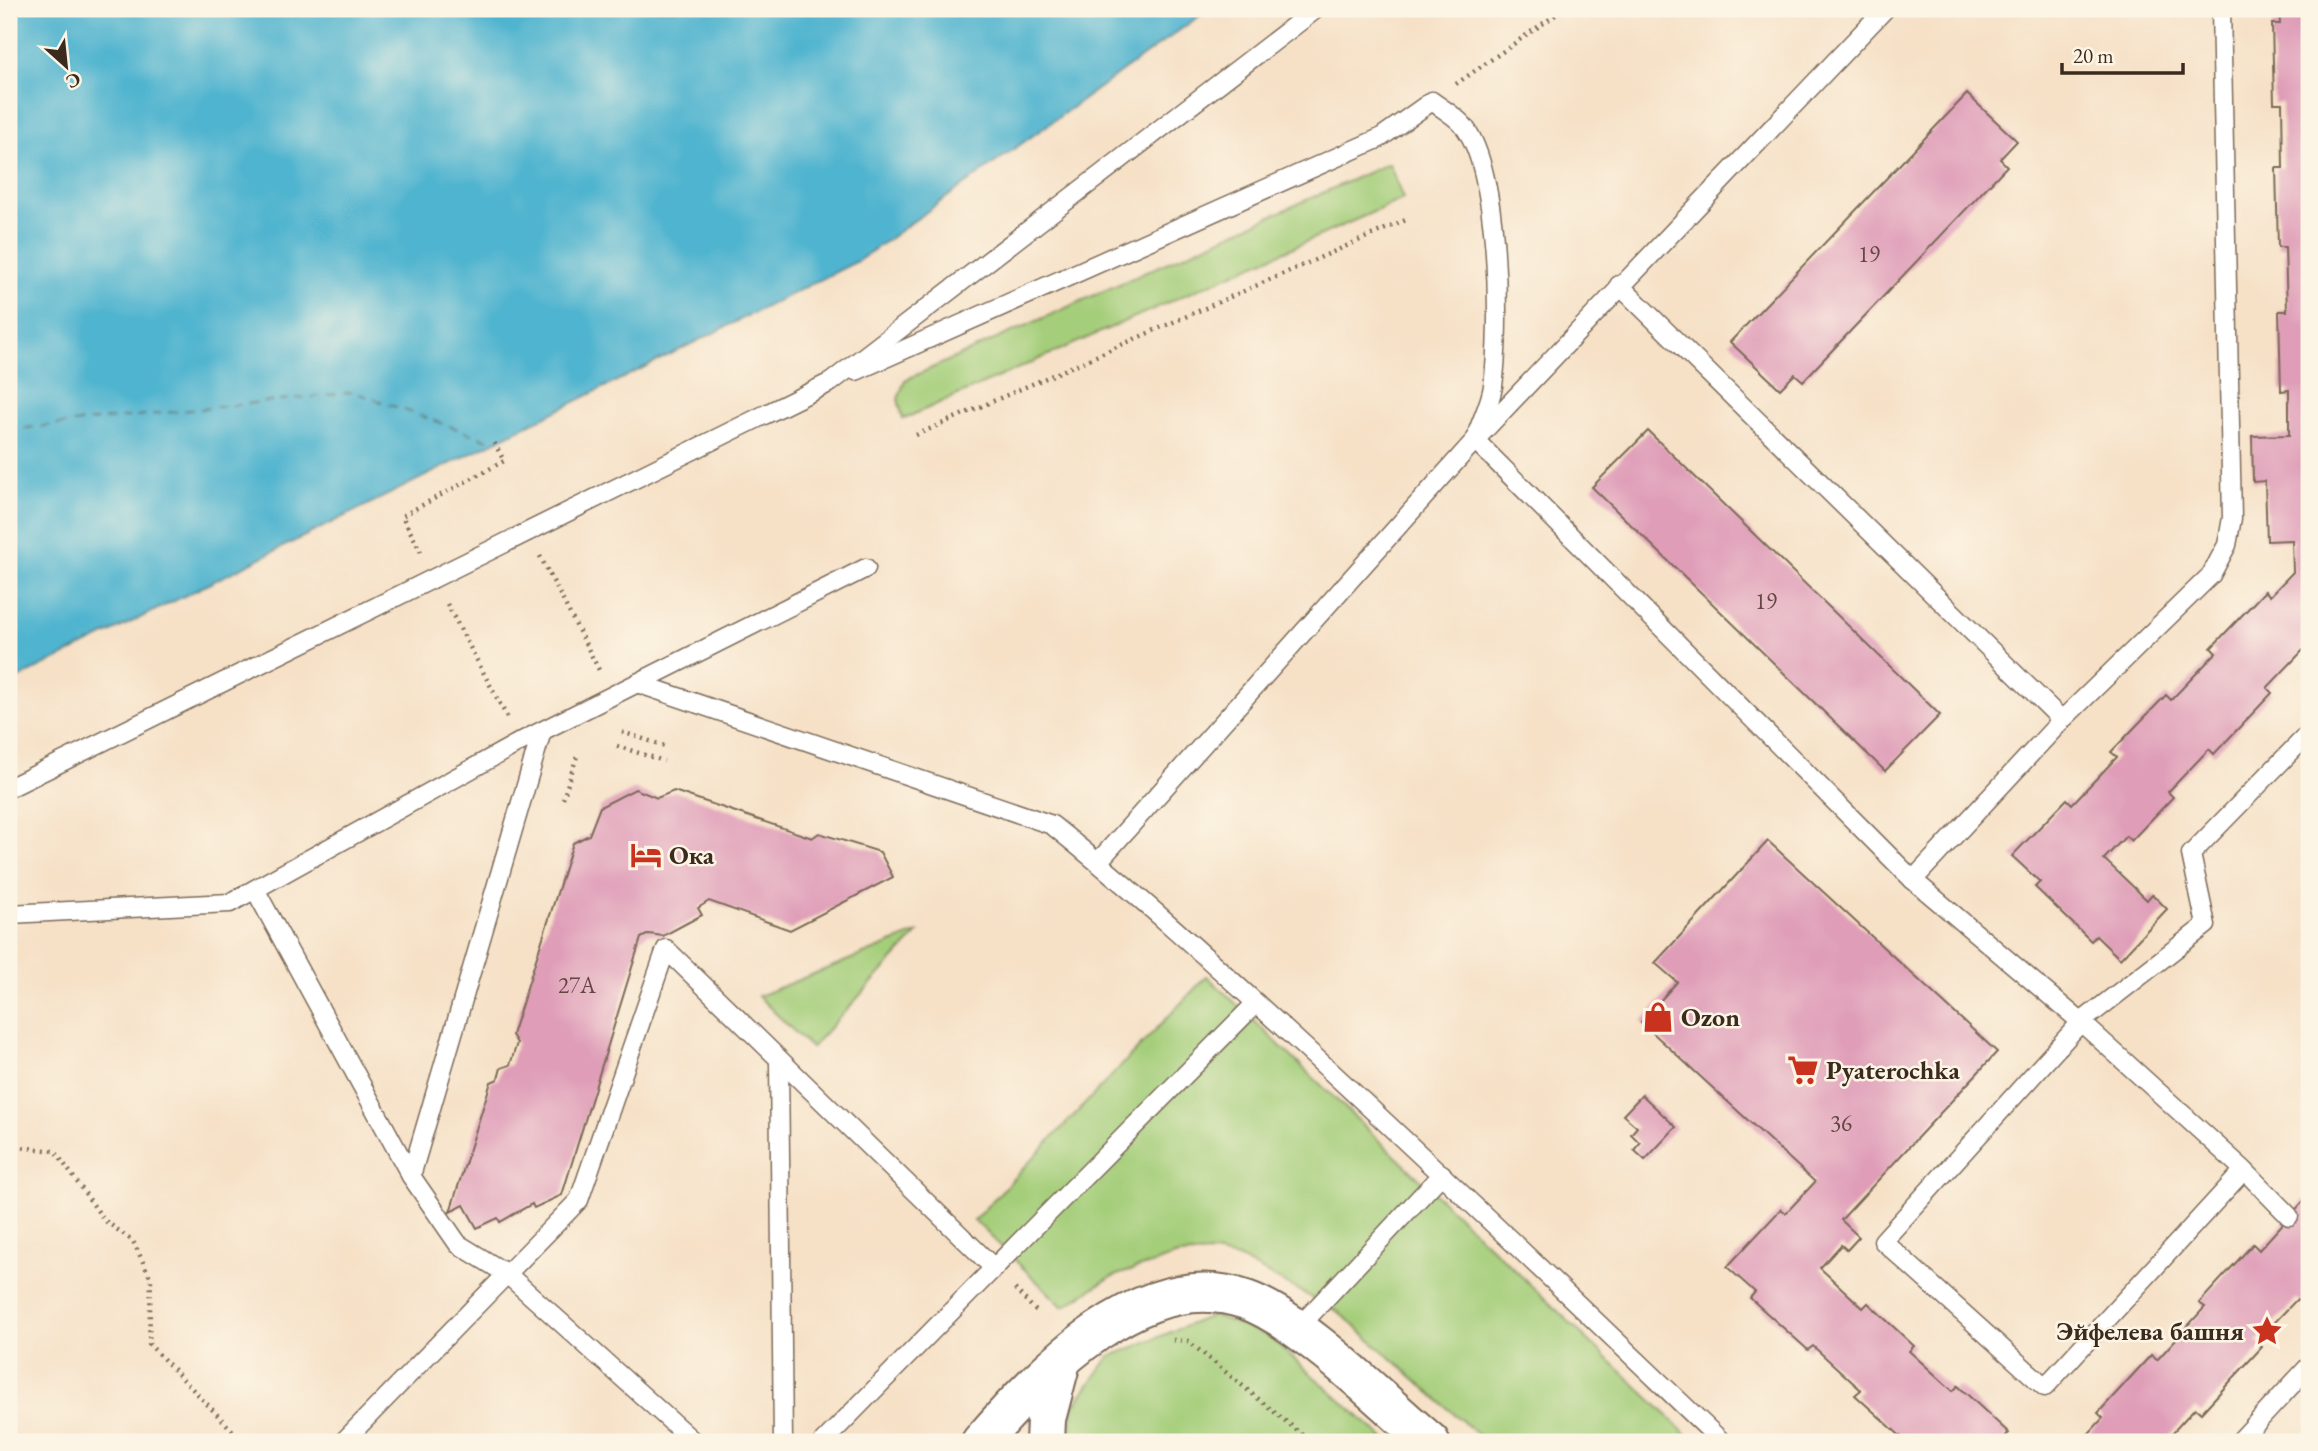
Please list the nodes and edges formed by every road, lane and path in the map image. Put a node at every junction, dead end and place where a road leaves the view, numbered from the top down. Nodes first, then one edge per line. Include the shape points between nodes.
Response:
1 (1316, 9) edge
2 (1564, 9) edge
3 (1885, 9) edge
4 (2221, 9) edge
5 (1432, 101) junction
6 (1408, 219) dead end
7 (1619, 285) junction
8 (831, 382) junction
9 (916, 435) dead end
10 (1475, 440) junction
11 (494, 442) dead end
12 (528, 533) junction
13 (866, 568) dead end
14 (435, 579) junction
15 (637, 683) junction
16 (612, 695) junction
17 (2062, 720) junction
18 (542, 731) junction
19 (622, 732) dead end
20 (2309, 733) edge
21 (520, 742) junction
22 (617, 746) dead end
23 (668, 747) dead end
24 (578, 753) dead end
25 (664, 761) dead end
26 (9, 788) edge
27 (563, 799) dead end
28 (1098, 862) junction
29 (1913, 880) junction
30 (256, 891) junction
31 (9, 914) edge
32 (1256, 1003) junction
33 (2081, 1022) junction
34 (779, 1061) junction
35 (9, 1146) edge
36 (2244, 1170) junction
37 (1442, 1174) junction
38 (411, 1176) junction
39 (2289, 1216) dead end
40 (993, 1268) junction
41 (507, 1274) junction
42 (1297, 1329) junction
43 (1161, 1340) dead end
44 (1061, 1362) junction
45 (2309, 1366) edge
46 (241, 1442) edge
47 (343, 1442) edge
48 (694, 1442) edge
49 (783, 1442) edge
50 (823, 1442) edge
51 (981, 1442) edge
52 (1045, 1442) edge
53 (1311, 1442) edge
54 (1430, 1442) edge
55 (1722, 1442) edge
56 (2239, 1442) edge

1 - 8 lane
2 - 5 path
3 - 7 lane
4 - 17 lane via 2232,518 2227,545 2211,575
5 - 8 lane via 1380,138
5 - 10 lane via 1462,125 1482,161 1489,201 1498,336 1493,389
6 - 9 path
7 - 10 lane
7 - 17 lane
8 - 12 lane
10 - 28 lane
10 - 29 lane
11 - 14 path via 504,461 402,516
12 - 14 lane
12 - 16 path
13 - 15 lane
14 - 21 path
14 - 26 lane
15 - 16 lane
15 - 28 lane via 1052,825
16 - 18 lane
17 - 29 lane
18 - 21 lane
18 - 38 lane
19 - 23 path
20 - 33 lane via 2191,854 2206,925
21 - 30 lane
22 - 25 path
24 - 27 path
28 - 32 lane
29 - 33 lane
30 - 31 lane via 230,903
30 - 38 lane
32 - 37 lane
32 - 40 lane
33 - 36 lane
33 - 36 lane via 1883,1241 2045,1387
34 - 40 lane
34 - 41 lane via 666,949 579,1200
34 - 49 lane
35 - 46 path via 55,1151 104,1220 133,1241 151,1279 149,1344
36 - 39 lane
37 - 42 lane
37 - 55 lane
38 - 41 lane via 458,1244
40 - 50 lane
41 - 47 lane
41 - 48 lane
42 - 44 street via 1246,1300 1200,1291 1150,1301 1106,1325
42 - 54 street
43 - 53 path via 1188,1341
44 - 51 street via 1020,1398
44 - 52 street via 1046,1419
45 - 56 lane

